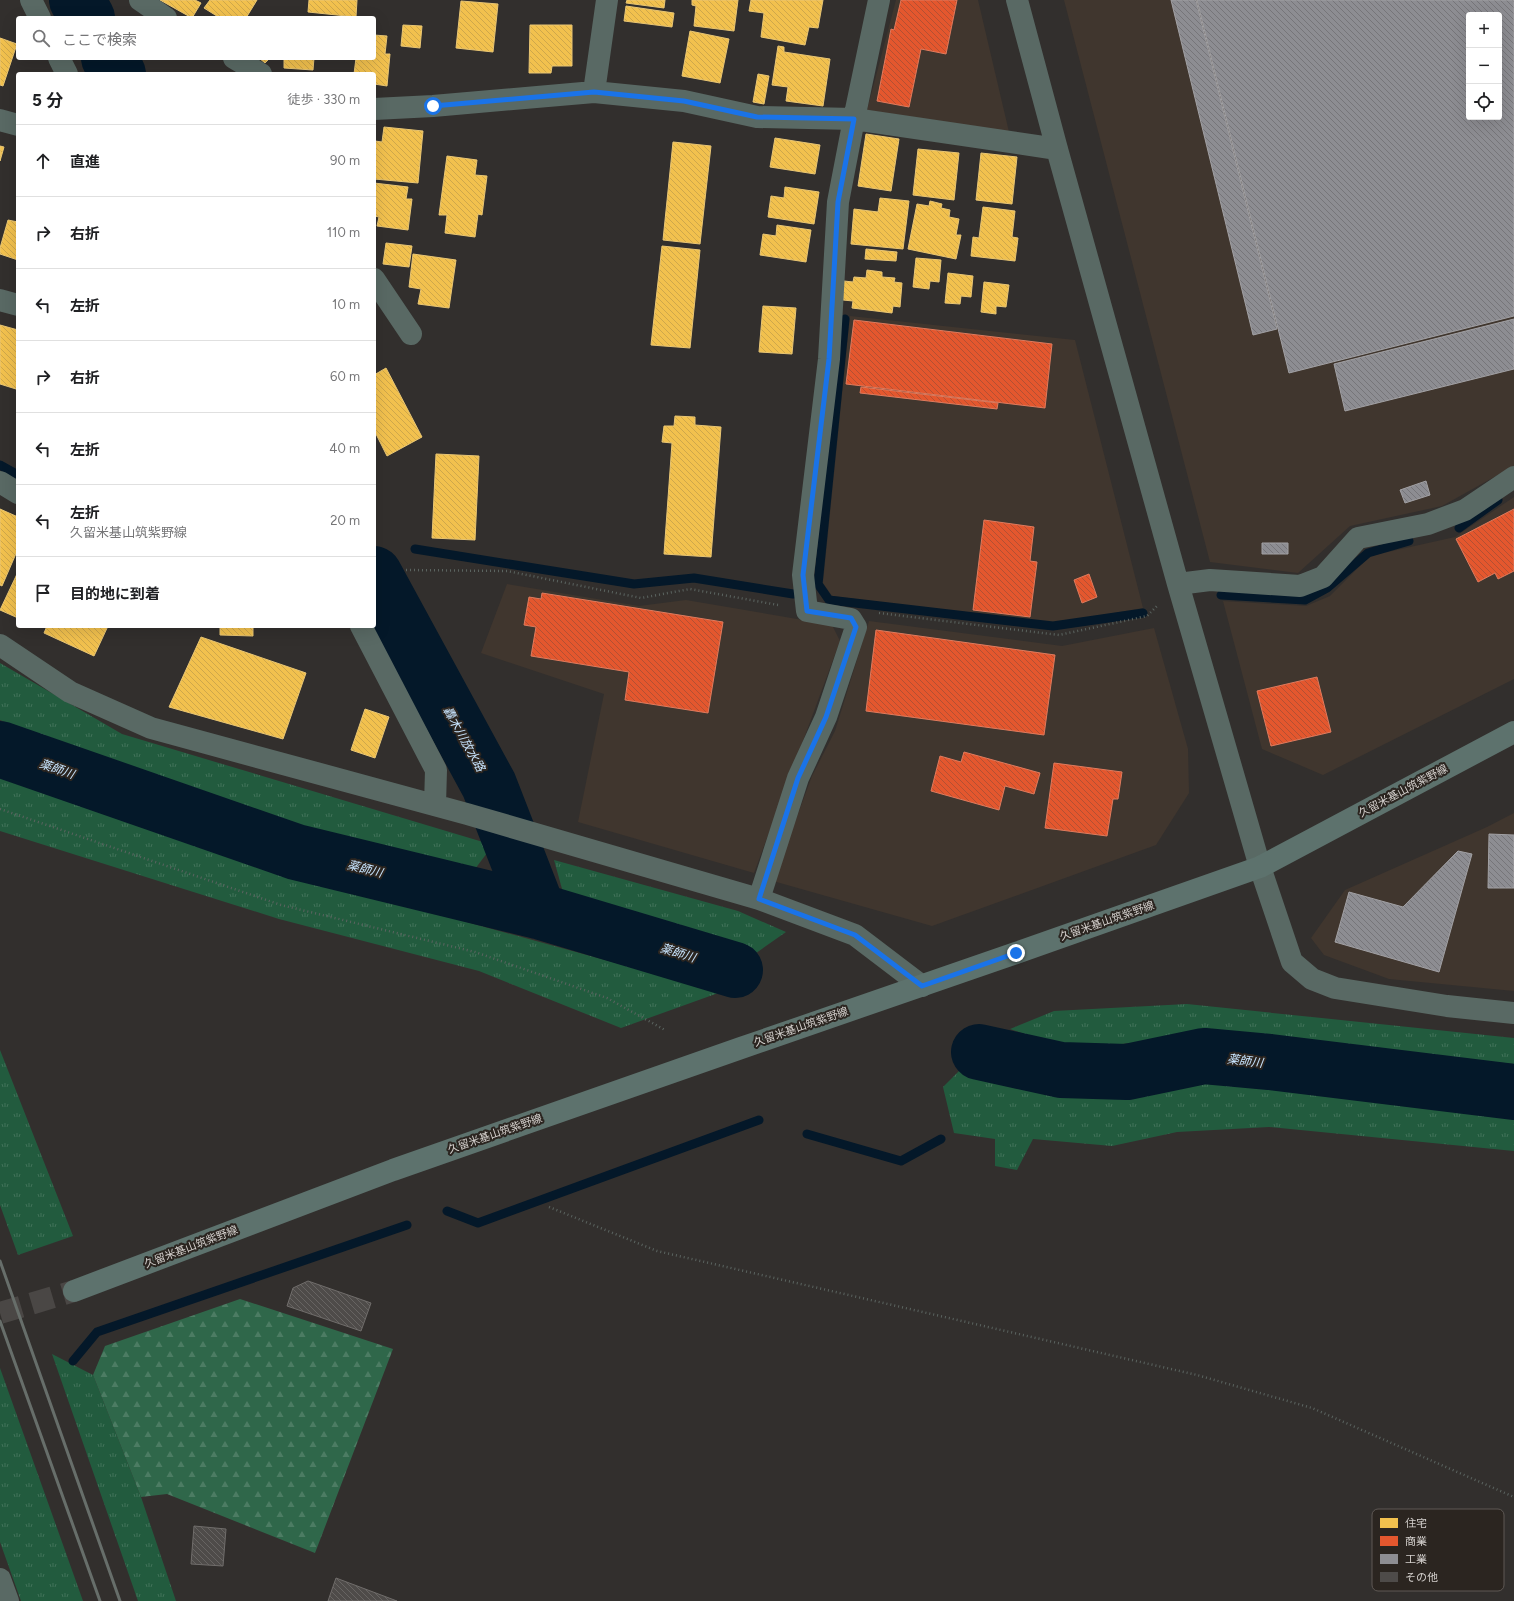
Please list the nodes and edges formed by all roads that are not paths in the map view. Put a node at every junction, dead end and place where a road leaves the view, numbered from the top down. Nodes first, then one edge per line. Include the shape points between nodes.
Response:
1 (31, 0) edge
2 (140, 0) edge
3 (607, 0) edge
4 (879, 0) edge
5 (1017, 0) edge
6 (39, 16) edge
7 (163, 16) edge
8 (60, 60) edge
9 (237, 60) edge
10 (66, 72) edge
11 (258, 72) edge
12 (594, 92) junction
13 (376, 109) edge
14 (854, 119) junction
15 (0, 120) edge
16 (16, 124) edge
17 (1057, 149) junction
18 (376, 282) edge
19 (0, 300) edge
20 (16, 304) edge
21 (412, 334) dead end
22 (1514, 476) edge
23 (0, 482) edge
24 (16, 491) edge
25 (1178, 584) junction
26 (362, 628) edge
27 (0, 645) edge
28 (1514, 732) edge
29 (435, 805) junction
30 (1260, 867) junction
31 (759, 899) junction
32 (922, 986) junction
33 (1514, 1013) edge
34 (74, 1291) tunnel mouth
35 (0, 1579) edge
36 (8, 1601) edge

1 - 6 street
2 - 7 street
3 - 12 street
4 - 14 street
5 - 17 street
8 - 10 street
9 - 11 street
12 - 13 street
12 - 14 street via 684,101 757,117
14 - 17 street
14 - 31 street via 838,202 829,359 803,575 807,611 851,618 856,627 826,717 798,778
15 - 16 street
17 - 25 street
18 - 21 street
19 - 20 street
22 - 25 street via 1464,510 1428,524 1358,538 1323,576 1300,586 1210,580
23 - 24 street
25 - 30 street
26 - 29 street via 436,770
27 - 29 street via 70,692 151,728
28 - 30 main road, 久留米基山筑紫野線
29 - 31 street
30 - 32 main road, 久留米基山筑紫野線
30 - 33 street via 1292,962 1312,979 1335,988 1447,1006
31 - 32 street via 855,935
32 - 34 main road, 久留米基山筑紫野線 via 393,1170
35 - 36 street

